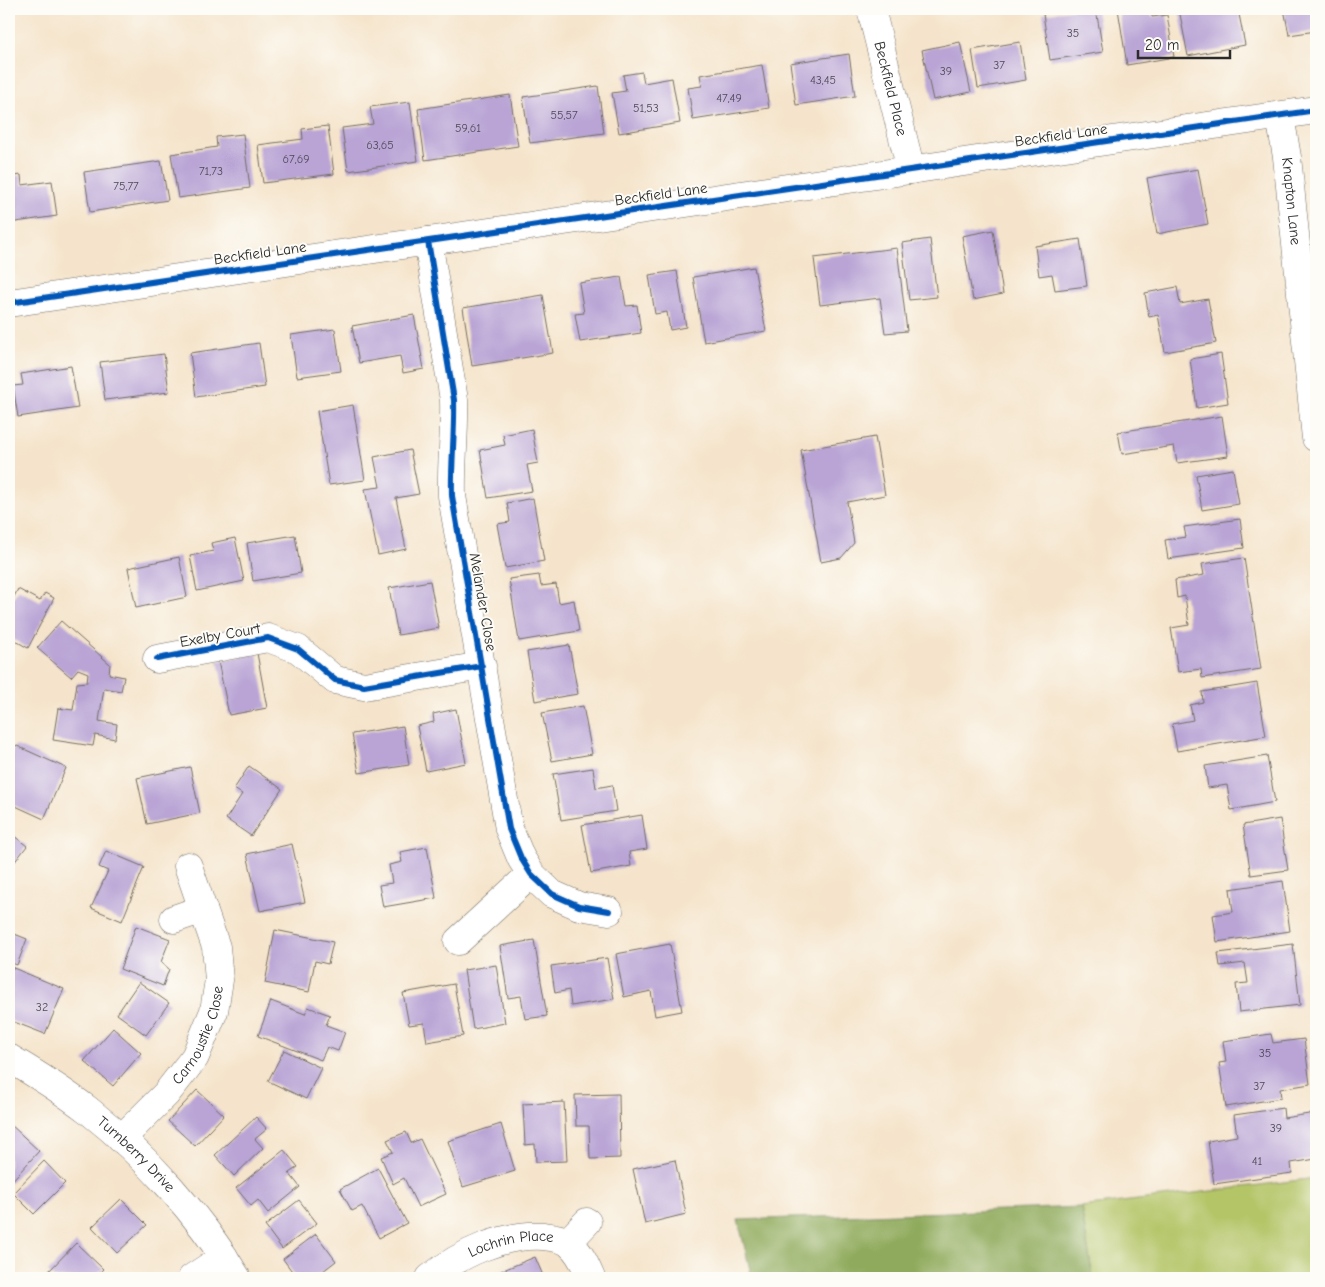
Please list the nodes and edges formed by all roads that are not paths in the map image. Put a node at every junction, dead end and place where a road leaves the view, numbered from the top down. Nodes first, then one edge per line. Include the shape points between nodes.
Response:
1 (871, 9) edge
2 (1316, 110) edge
3 (1280, 116) junction
4 (911, 170) junction
5 (428, 241) junction
6 (9, 303) edge
7 (1316, 438) edge
8 (157, 659) dead end
9 (482, 666) junction
10 (188, 866) dead end
11 (531, 874) junction
12 (202, 909) junction
13 (609, 911) dead end
14 (174, 919) dead end
15 (458, 941) dead end
16 (9, 1058) edge
17 (121, 1138) junction
18 (586, 1222) dead end
19 (568, 1242) junction
20 (230, 1267) edge
21 (192, 1278) edge
22 (430, 1278) edge
23 (591, 1278) edge

1 - 4 street, Beckfield Place
2 - 3 street, Beckfield Lane
3 - 4 street, Beckfield Lane
3 - 7 street, Knapton Lane
4 - 5 street, Beckfield Lane
5 - 6 street, Beckfield Lane
5 - 9 street, Melander Close via 454,400 452,496
8 - 9 street, Exelby Court via 268,638 298,649 335,680 364,686
9 - 11 street, Melander Close via 510,829
10 - 12 street, Carnoustie Close
11 - 13 street, Melander Close via 552,894 579,906
11 - 15 street
12 - 14 street
12 - 17 street, Carnoustie Close via 216,947 219,980 214,1011 195,1057 166,1094
16 - 17 street, Turnberry Drive via 81,1105
17 - 20 street, Turnberry Drive via 163,1179
18 - 19 street, Lochrin Place
19 - 22 street, Lochrin Place via 530,1236 500,1241 466,1255
19 - 23 street, Lochrin Place via 583,1260
20 - 21 street

